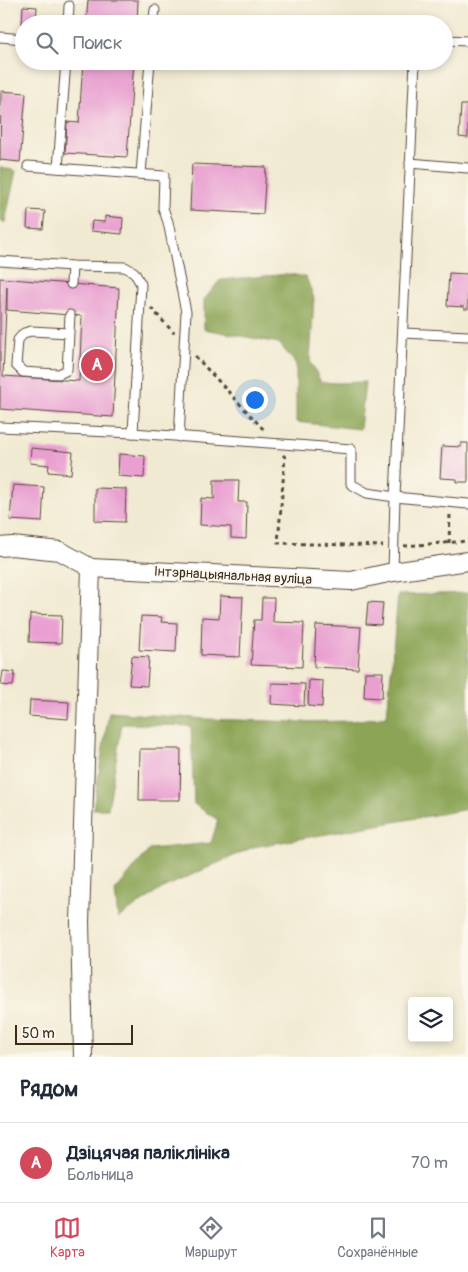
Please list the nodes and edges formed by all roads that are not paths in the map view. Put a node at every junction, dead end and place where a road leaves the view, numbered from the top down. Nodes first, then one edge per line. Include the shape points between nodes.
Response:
1 (70, 6) dead end
2 (155, 10) dead end
3 (69, 15) edge
4 (155, 15) edge
5 (0, 37) edge
6 (15, 38) edge
7 (453, 40) edge
8 (468, 41) edge
9 (65, 70) edge
10 (149, 70) edge
11 (415, 70) edge
12 (410, 163) junction
13 (28, 166) dead end
14 (58, 168) junction
15 (468, 168) edge
16 (141, 174) junction
17 (0, 261) edge
18 (72, 266) junction
19 (71, 284) dead end
20 (70, 315) dead end
21 (69, 333) junction
22 (403, 333) junction
23 (468, 336) edge
24 (0, 428) edge
25 (133, 433) junction
26 (179, 437) junction
27 (395, 497) junction
28 (468, 504) edge
29 (0, 547) edge
30 (468, 561) edge
31 (91, 568) junction
32 (392, 572) junction
33 (83, 1057) edge

1 - 3 lane
2 - 4 lane
5 - 6 lane
7 - 8 lane
9 - 14 lane
10 - 16 lane
11 - 12 lane
12 - 15 lane
12 - 22 lane
13 - 14 lane
14 - 16 lane
16 - 26 lane via 164,176 163,208 186,312
17 - 18 lane
18 - 19 lane
18 - 25 lane via 125,267 134,272 141,284
20 - 21 lane
21 - 21 lane via 31,330 24,334 18,340 16,365 23,372 60,374 67,370
22 - 23 lane
22 - 27 lane
24 - 25 lane
25 - 26 lane
26 - 27 lane via 351,449 351,484 367,492
27 - 28 lane
27 - 32 lane
29 - 31 street, Інтэрнацыянальная вуліца via 60,551
30 - 32 street, Інтэрнацыянальная вуліца
31 - 32 street, Інтэрнацыянальная вуліца via 350,581
31 - 33 street via 80,922

